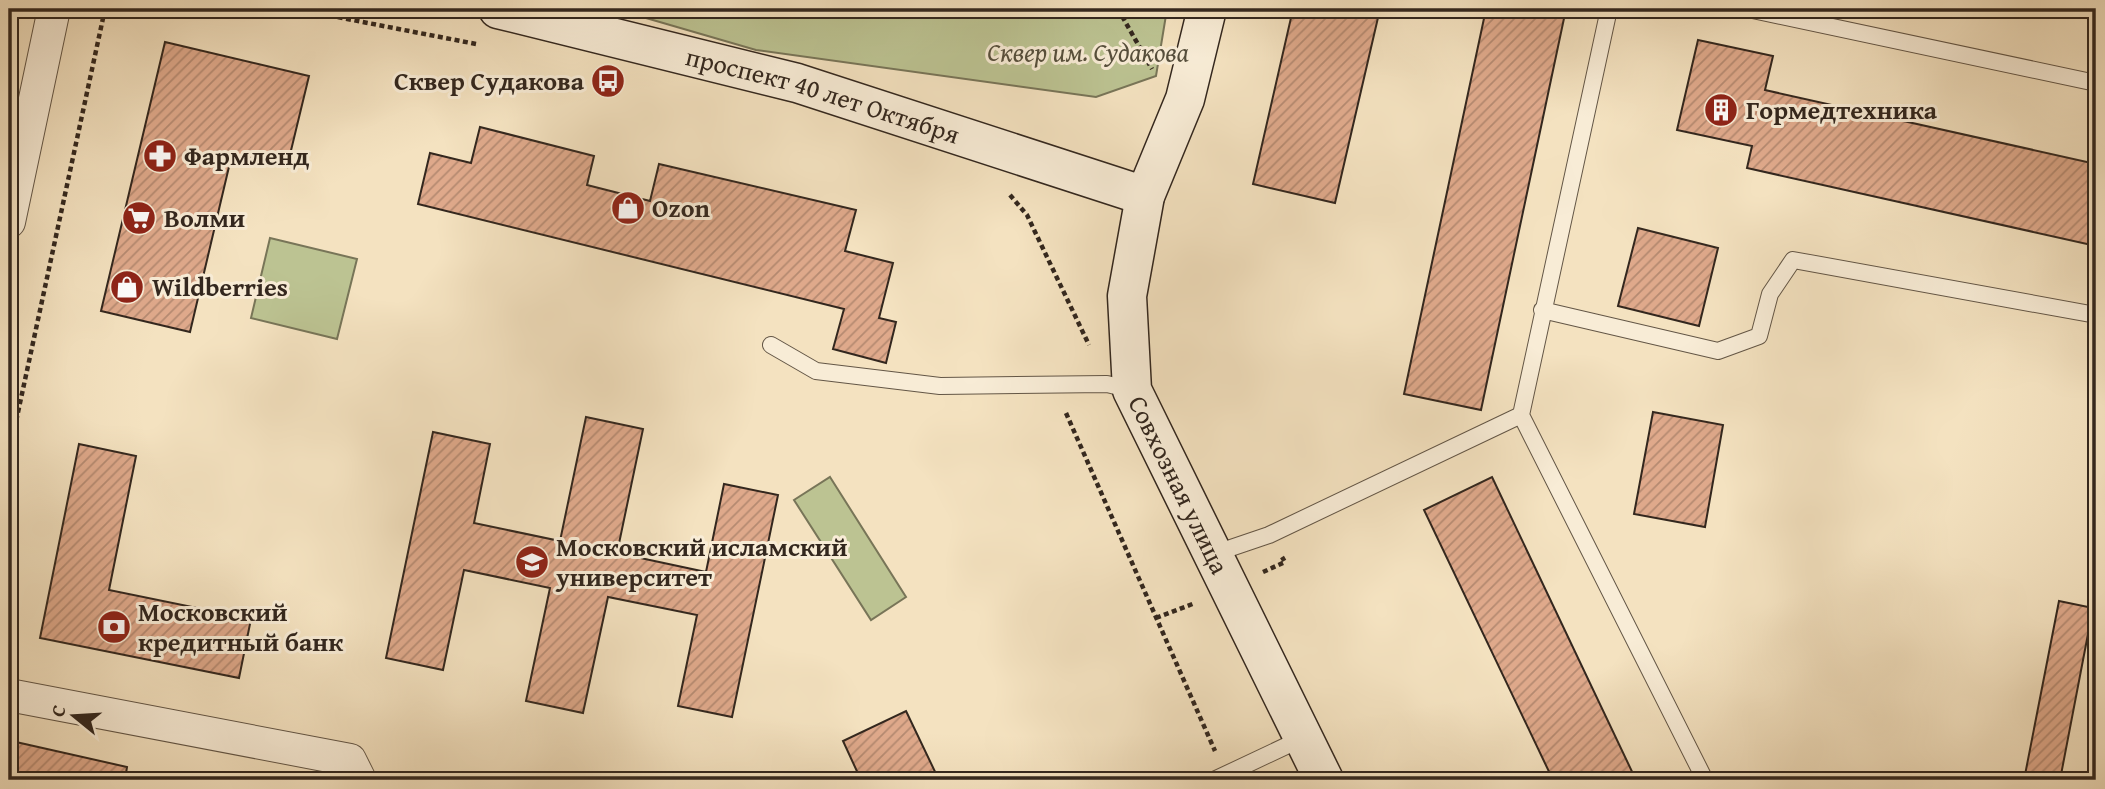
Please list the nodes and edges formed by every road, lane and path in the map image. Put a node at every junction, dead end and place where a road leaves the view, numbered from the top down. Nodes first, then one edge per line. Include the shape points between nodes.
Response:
1 (54, 9) edge
2 (105, 9) edge
3 (296, 9) edge
4 (498, 9) edge
5 (1118, 9) edge
6 (1207, 9) edge
7 (1609, 9) edge
8 (1748, 9) edge
9 (484, 45) dead end
10 (1156, 76) dead end
11 (2096, 83) edge
12 (1001, 184) dead end
13 (1145, 196) junction
14 (9, 222) edge
15 (1542, 310) junction
16 (2096, 315) edge
17 (771, 345) dead end
18 (1055, 386) junction
19 (1120, 387) junction
20 (1521, 415) junction
21 (9, 454) edge
22 (1213, 554) junction
23 (9, 695) edge
24 (1303, 738) junction
25 (1220, 778) edge
26 (360, 780) edge
27 (1324, 780) edge
28 (1706, 780) edge

1 - 14 street
2 - 21 path
3 - 9 path
4 - 13 street, проспект 40 лет Октября via 797,83
5 - 10 path
6 - 13 street, Совхозная улица via 1185,99
7 - 15 lane
8 - 11 lane
12 - 19 path via 1027,215
13 - 19 street, Совхозная улица via 1126,296
15 - 16 lane via 1718,351 1759,336 1770,293 1793,260
15 - 20 lane
17 - 18 lane via 816,371 940,386
18 - 19 lane
18 - 25 path
19 - 22 street, Совхозная улица
20 - 22 lane via 1269,535
20 - 28 lane
22 - 24 street, Совхозная улица
23 - 26 street via 350,760
24 - 25 lane
24 - 27 street, Совхозная улица

